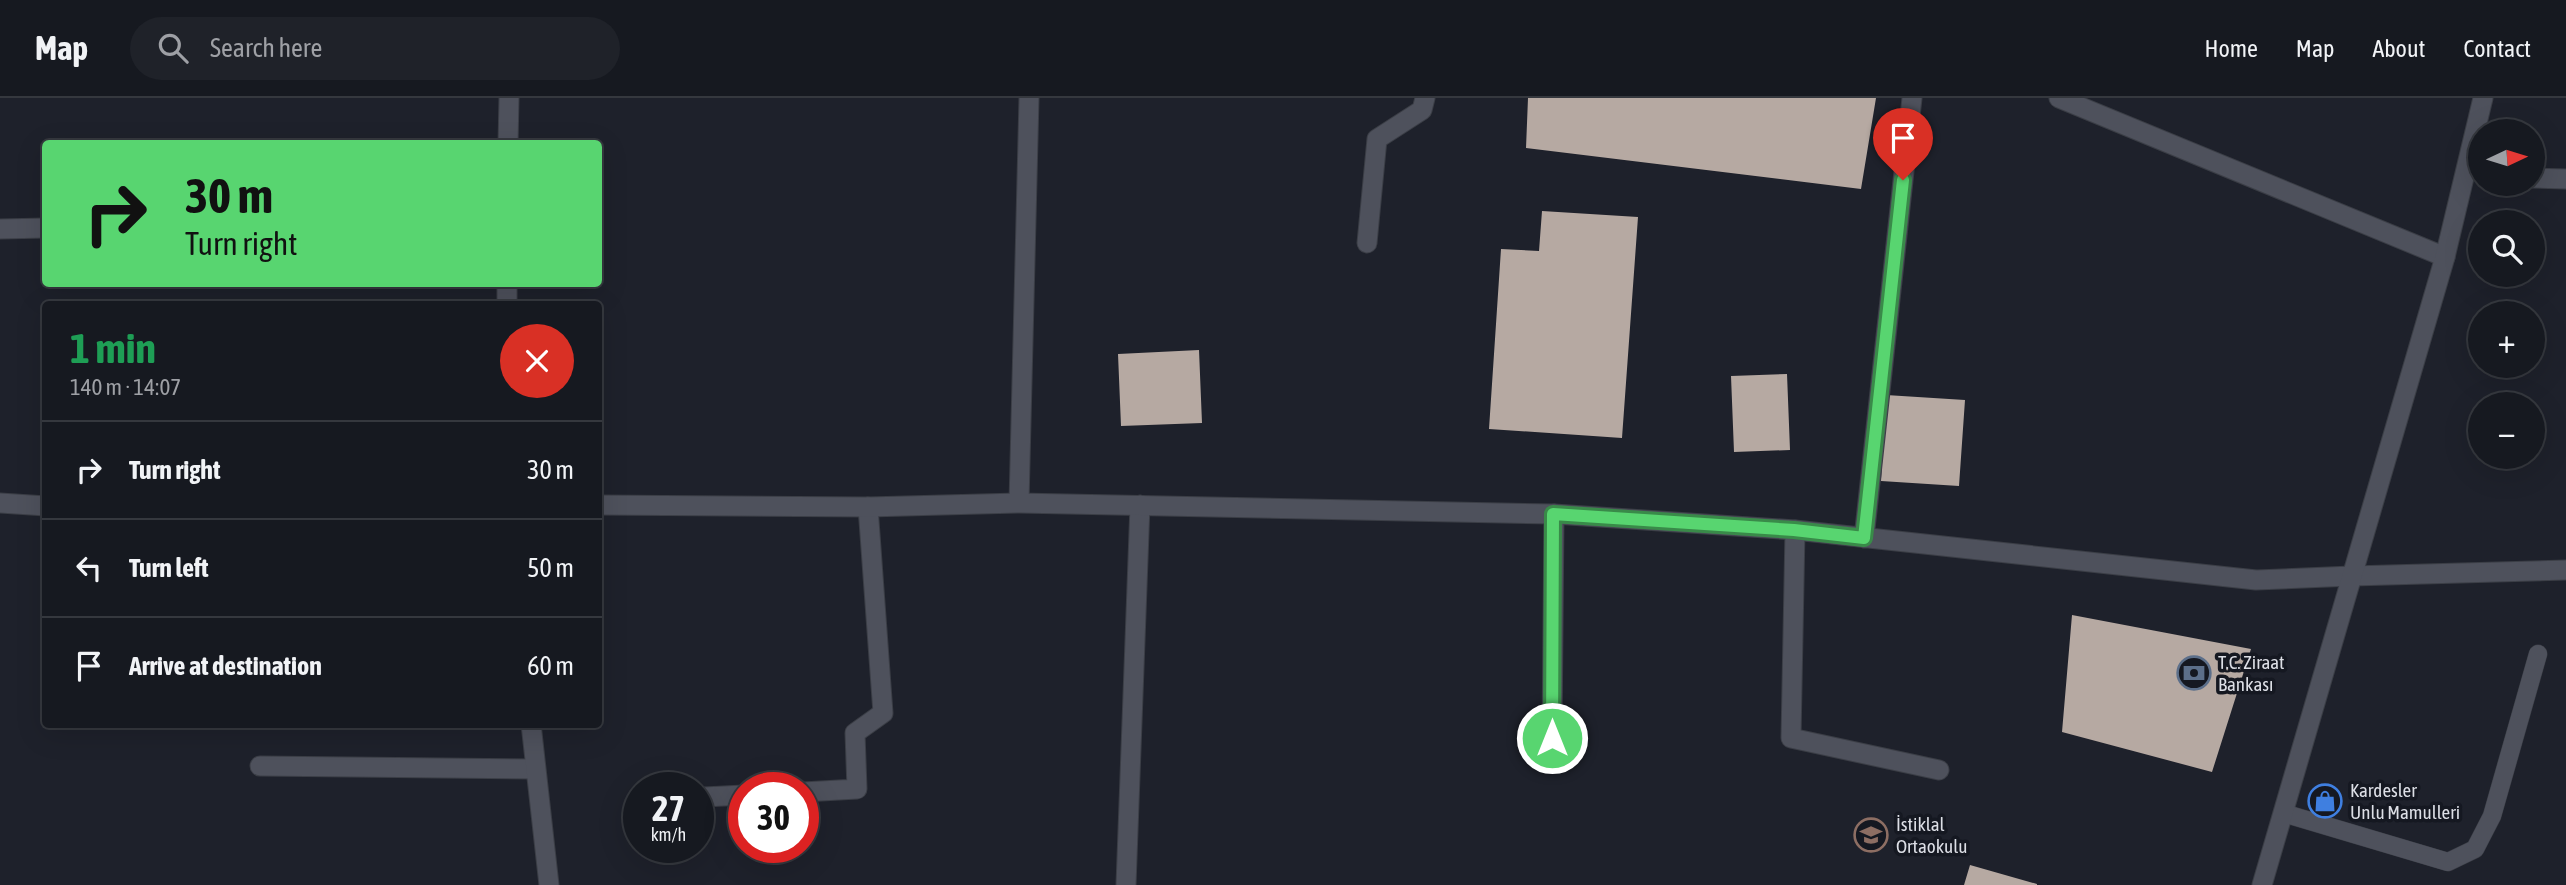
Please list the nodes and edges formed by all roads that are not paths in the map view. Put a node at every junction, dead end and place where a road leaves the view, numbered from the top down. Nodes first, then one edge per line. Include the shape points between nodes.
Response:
1 (509, 98) edge
2 (1029, 98) edge
3 (1424, 98) edge
4 (1912, 98) edge
5 (2059, 98) edge
6 (2483, 98) edge
7 (2480, 119) edge
8 (508, 140) edge
9 (2545, 178) edge
10 (2566, 179) edge
11 (2468, 190) edge
12 (42, 228) edge
13 (0, 229) edge
14 (1367, 243) dead end
15 (2445, 257) junction
16 (0, 503) edge
17 (1019, 503) junction
18 (602, 505) edge
19 (1140, 505) junction
20 (42, 506) edge
21 (868, 507) junction
22 (1553, 514) junction
23 (1794, 530) junction
24 (1864, 538) junction
25 (2566, 570) edge
26 (2352, 576) junction
27 (2538, 654) dead end
28 (531, 728) edge
29 (1552, 738) dead end
30 (260, 766) dead end
31 (536, 769) junction
32 (1939, 770) dead end
33 (819, 791) edge
34 (2283, 813) junction
35 (549, 885) edge
36 (1126, 885) edge
37 (2262, 885) edge

1 - 8 street
2 - 17 street
3 - 14 street via 1422,110 1377,139
4 - 24 street
5 - 15 street
6 - 7 street
9 - 10 street
11 - 15 street
12 - 13 street
15 - 26 street
16 - 20 street
17 - 19 street
17 - 21 street
18 - 21 street
19 - 22 street
19 - 36 street
21 - 33 street via 883,713 855,733 858,789
22 - 23 street
22 - 29 street
23 - 24 street
23 - 32 street via 1791,738
24 - 26 street via 2256,580
25 - 26 street
26 - 34 street
27 - 34 lane via 2492,816 2475,849 2448,862
28 - 31 street
30 - 31 street
31 - 35 street
34 - 37 street

